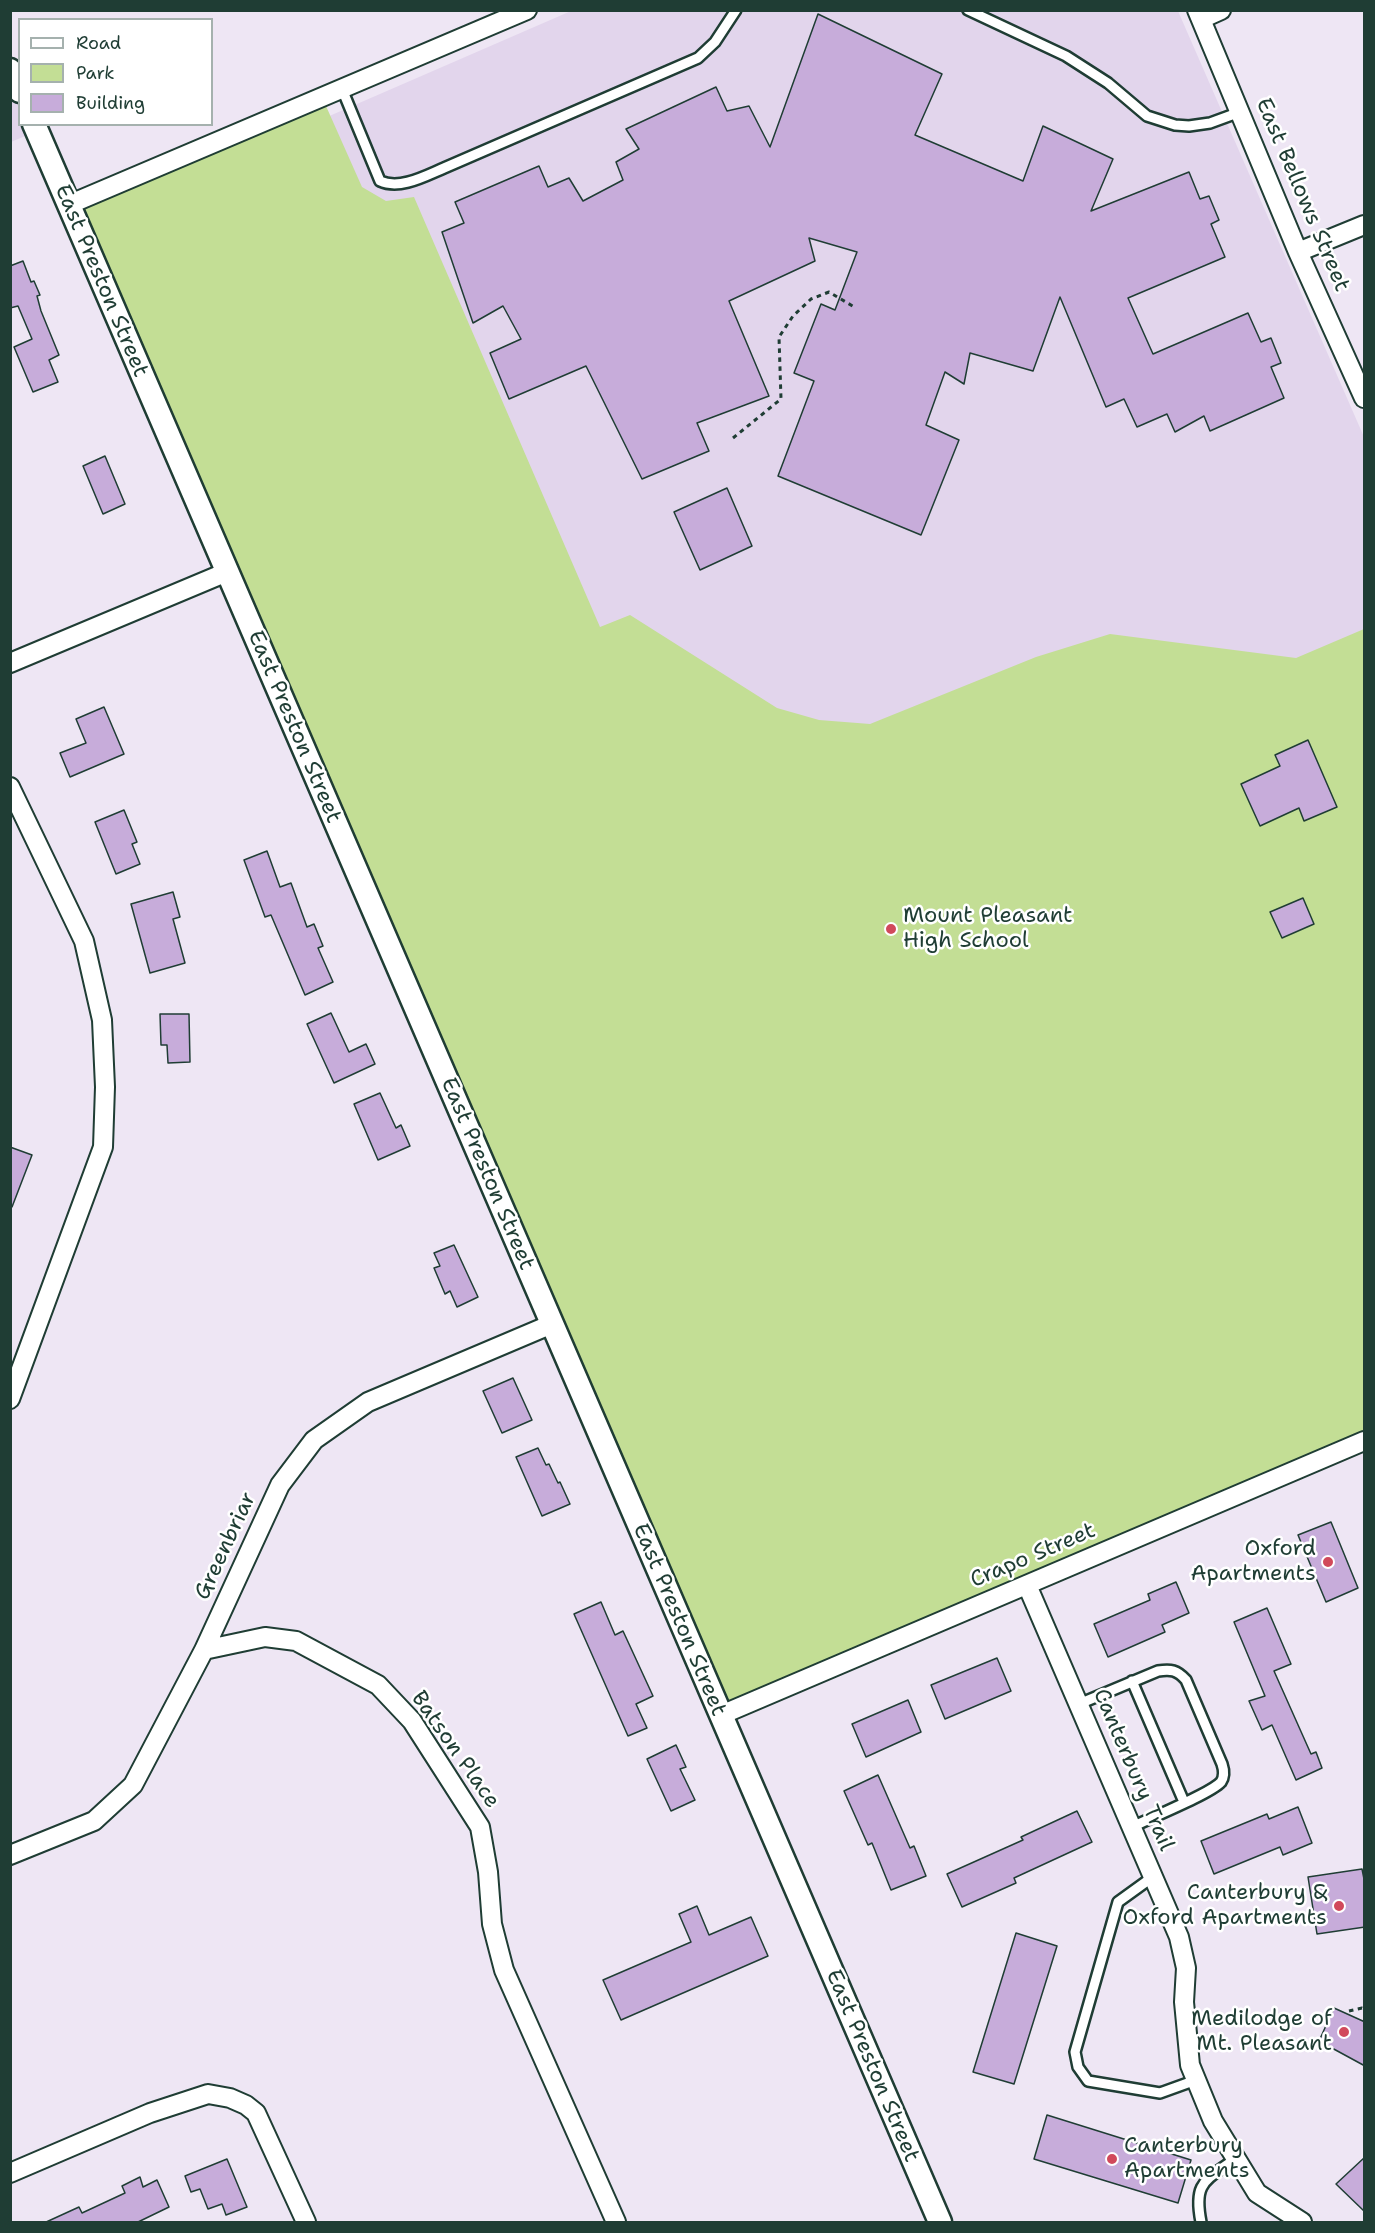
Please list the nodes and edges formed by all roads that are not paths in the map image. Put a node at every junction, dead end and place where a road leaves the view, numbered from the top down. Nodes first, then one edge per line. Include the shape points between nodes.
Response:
1 (527, 10) edge
2 (736, 10) edge
3 (968, 10) edge
4 (1221, 10) edge
5 (1199, 15) edge
6 (10, 70) edge
7 (18, 87) edge
8 (342, 89) junction
9 (1240, 112) junction
10 (35, 126) edge
11 (69, 205) junction
12 (1365, 225) edge
13 (1298, 252) junction
14 (1365, 398) edge
15 (227, 572) junction
16 (10, 663) edge
17 (10, 787) edge
18 (552, 1324) junction
19 (10, 1399) edge
20 (1365, 1441) edge
21 (1027, 1585) junction
22 (204, 1650) junction
23 (1132, 1681) junction
24 (1079, 1704) junction
25 (721, 1715) junction
26 (1184, 1802) junction
27 (1132, 1827) junction
28 (10, 1856) edge
29 (1154, 1876) junction
30 (1196, 2080) junction
31 (1236, 2158) junction
32 (10, 2173) edge
33 (306, 2223) edge
34 (616, 2223) edge
35 (940, 2223) edge
36 (1201, 2223) edge
37 (1302, 2223) edge

1 - 8 street
2 - 8 lane via 715,42 698,58 403,184 380,181
3 - 9 lane via 1066,56 1108,83 1147,116 1189,126
4 - 5 street
5 - 9 street, East Bellows Street
6 - 7 street
8 - 11 street
9 - 13 street, East Bellows Street
10 - 11 street, East Preston Street
11 - 15 street, East Preston Street
12 - 13 street
13 - 14 street, East Bellows Street
15 - 16 street
15 - 18 street, East Preston Street
17 - 19 street via 84,941 102,1020 105,1087 103,1147
18 - 22 street, Greenbriar via 368,1401 314,1440 280,1485
18 - 25 street, East Preston Street
20 - 21 street, Crapo Street
21 - 24 street, Canterbury Trail
21 - 25 street, Crapo Street
22 - 28 street, Greenbriar via 133,1785 94,1821
22 - 34 street, Batson Place via 265,1637 296,1641 378,1685 412,1721 480,1827 492,1923 504,1970
23 - 24 lane
23 - 26 lane
23 - 26 lane via 1170,1669 1186,1680 1224,1773 1222,1780 1208,1791
24 - 27 street, Canterbury Trail
25 - 35 street, East Preston Street
26 - 27 lane
27 - 29 street, Canterbury Trail
29 - 30 street, Canterbury Trail via 1179,1937 1186,1968 1184,2002 1190,2065
29 - 30 lane via 1118,1902 1075,2052 1078,2067 1088,2081 1160,2093
30 - 31 street, Canterbury Trail via 1213,2121
31 - 36 lane via 1198,2192
31 - 37 street, Canterbury Trail via 1257,2193
32 - 33 street via 150,2113 208,2094 246,2104 256,2113

